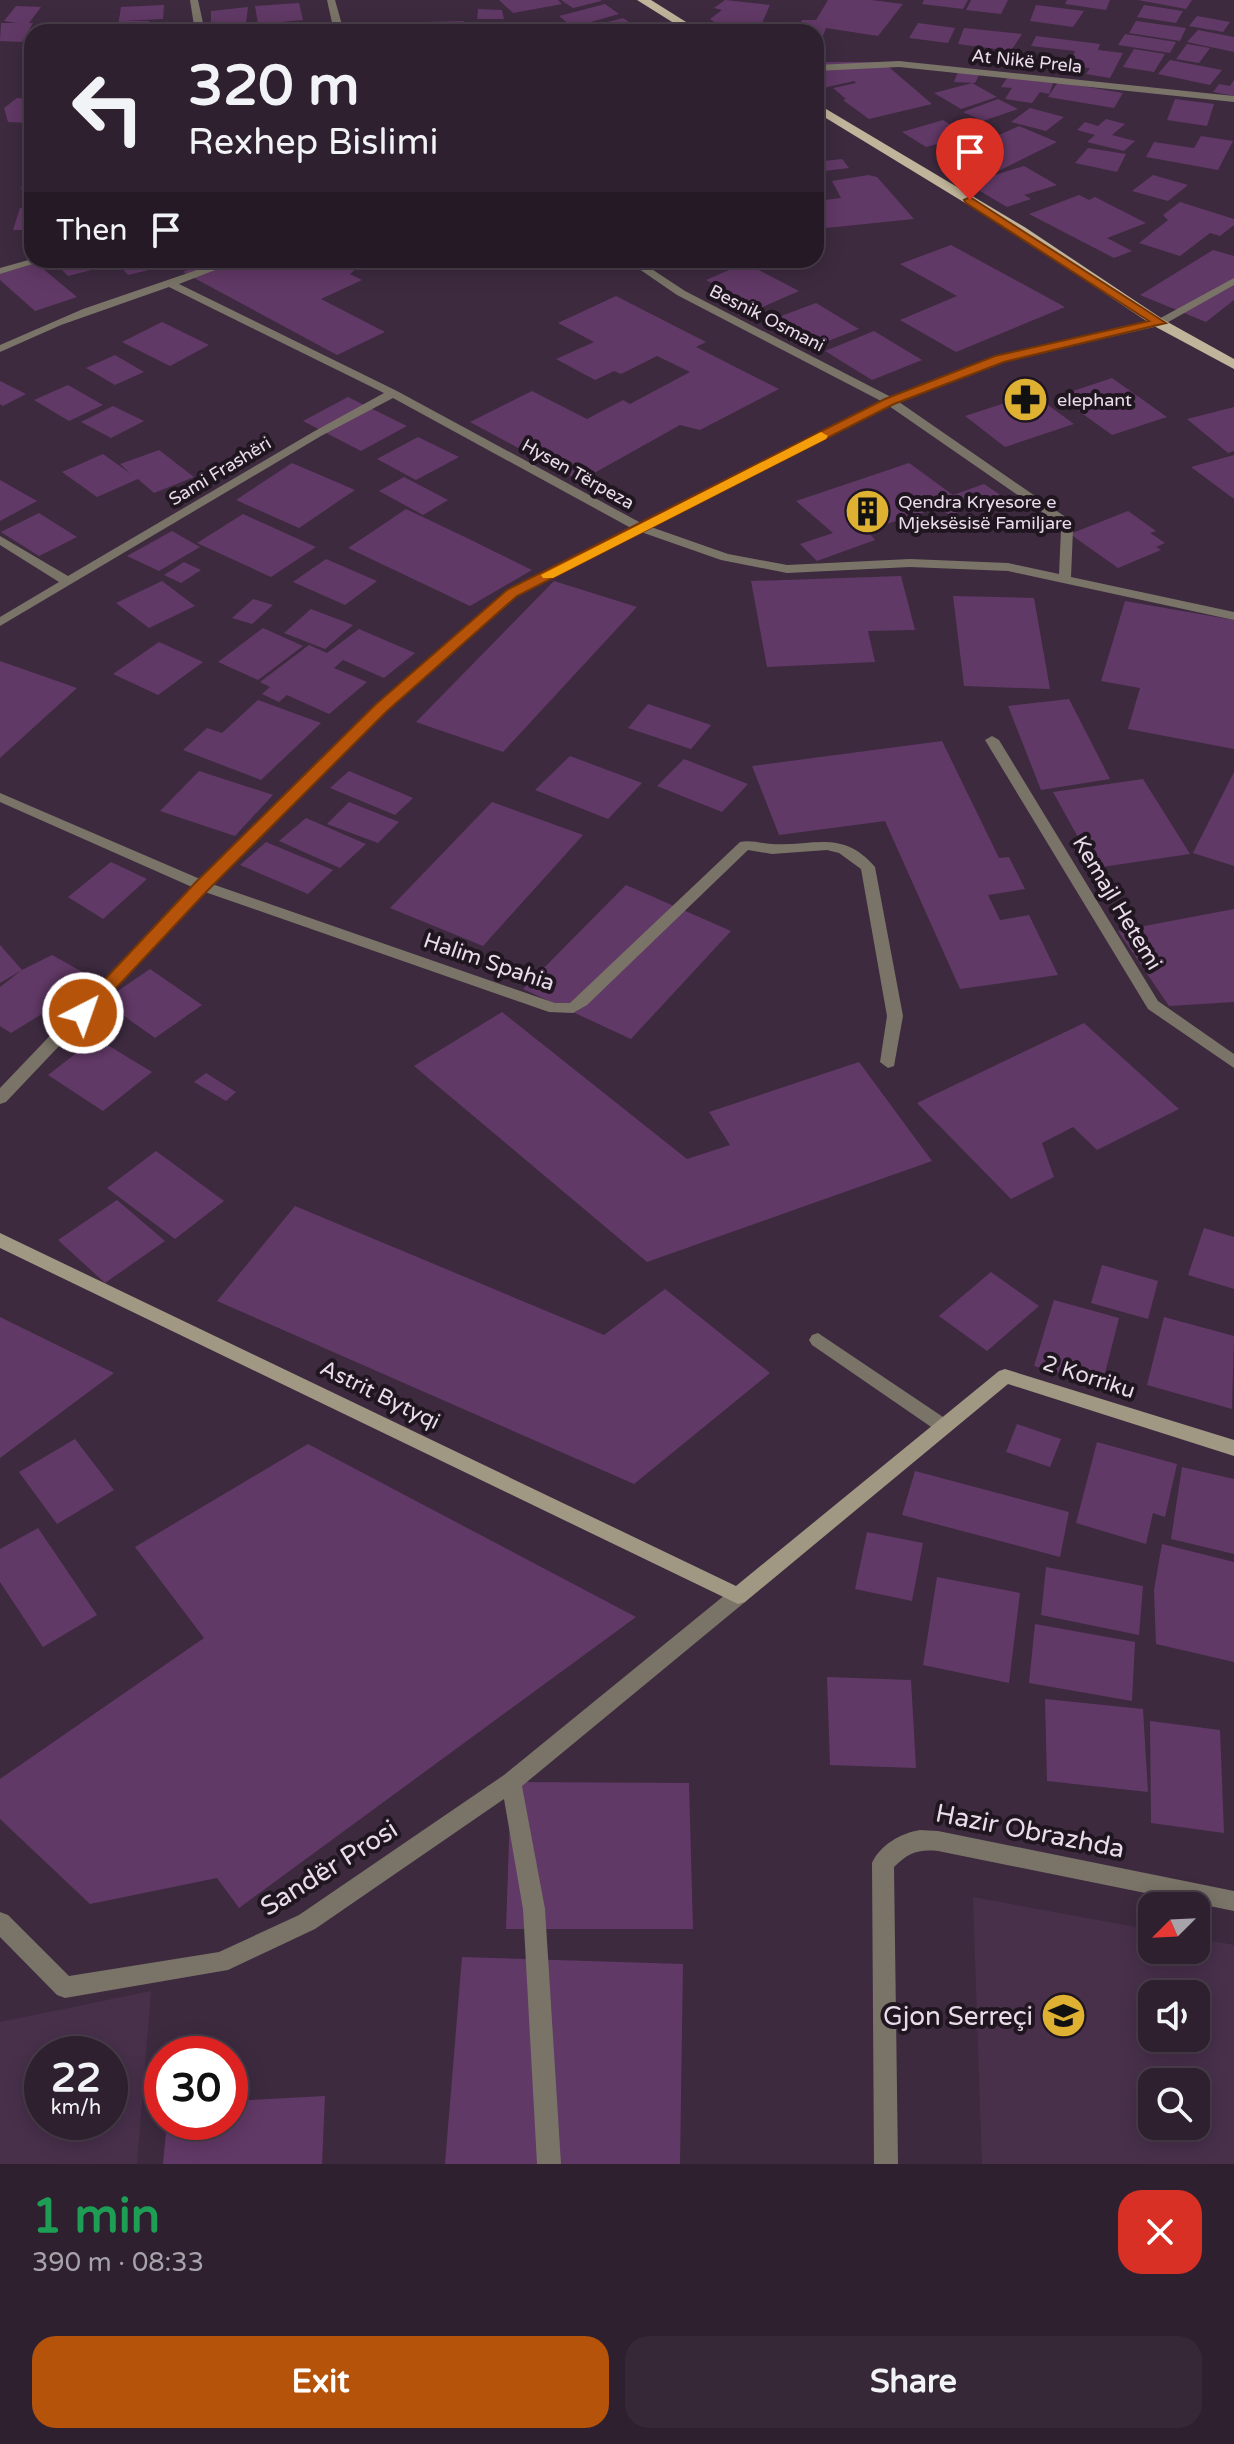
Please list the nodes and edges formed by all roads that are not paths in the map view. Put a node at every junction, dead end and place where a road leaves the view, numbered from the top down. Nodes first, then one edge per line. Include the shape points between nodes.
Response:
1 (194, 0) edge
2 (331, 0) edge
3 (643, 0) edge
4 (198, 24) edge
5 (337, 24) edge
6 (683, 24) edge
7 (824, 68) edge
8 (1234, 99) edge
9 (824, 112) edge
10 (24, 265) edge
11 (216, 268) edge
12 (643, 268) edge
13 (0, 271) edge
14 (1234, 281) edge
15 (173, 285) junction
16 (1159, 323) junction
17 (0, 349) edge
18 (1234, 365) edge
19 (393, 393) junction
20 (890, 401) junction
21 (641, 528) junction
22 (0, 540) edge
23 (1065, 580) junction
24 (67, 581) junction
25 (1234, 616) edge
26 (0, 622) edge
27 (992, 740) dead end
28 (0, 797) edge
29 (202, 886) junction
30 (888, 1062) dead end
31 (1234, 1062) edge
32 (0, 1098) edge
33 (0, 1240) edge
34 (818, 1340) dead end
35 (943, 1426) junction
36 (1234, 1448) edge
37 (738, 1596) junction
38 (511, 1782) junction
39 (1234, 1901) edge
40 (0, 1922) edge
41 (549, 2164) edge
42 (886, 2164) edge

1 - 4 street
2 - 5 street
3 - 6 main road
7 - 8 street, At Nikë Prela via 899,64
9 - 16 main road via 1021,231
10 - 13 street
11 - 15 street
12 - 20 street, Besnik Osmani via 681,293
14 - 16 street
15 - 17 street via 96,308
15 - 19 street, Hysen Tërpeza
16 - 18 main road
16 - 20 street via 1000,359
19 - 21 street, Hysen Tërpeza
19 - 24 street, Sami Frashëri
20 - 21 street
20 - 23 street, Besnik Osmani via 1063,521
21 - 23 street, Hysen Tërpeza via 725,557 787,569 966,565 1008,567
21 - 29 street via 512,593 381,709
22 - 24 street
23 - 25 street, Hysen Tërpeza
24 - 26 street, Sami Frashëri
27 - 31 street, Kemajl Hetemi via 1153,1005
28 - 29 street, Halim Spahia
29 - 30 street, Halim Spahia via 554,1008 573,1008 745,845 827,845 868,867 895,1016
29 - 32 street
33 - 37 street, Astrit Bytyqi
34 - 35 street
35 - 36 street, 2 Korriku via 1005,1376
35 - 37 street, 2 Korriku
37 - 38 street
38 - 40 street, Sandër Prosi via 307,1922 220,1962 65,1987
38 - 41 street via 534,1909
39 - 42 street, Hazir Obrazhda via 938,1841 914,1839 897,1848 883,1863

